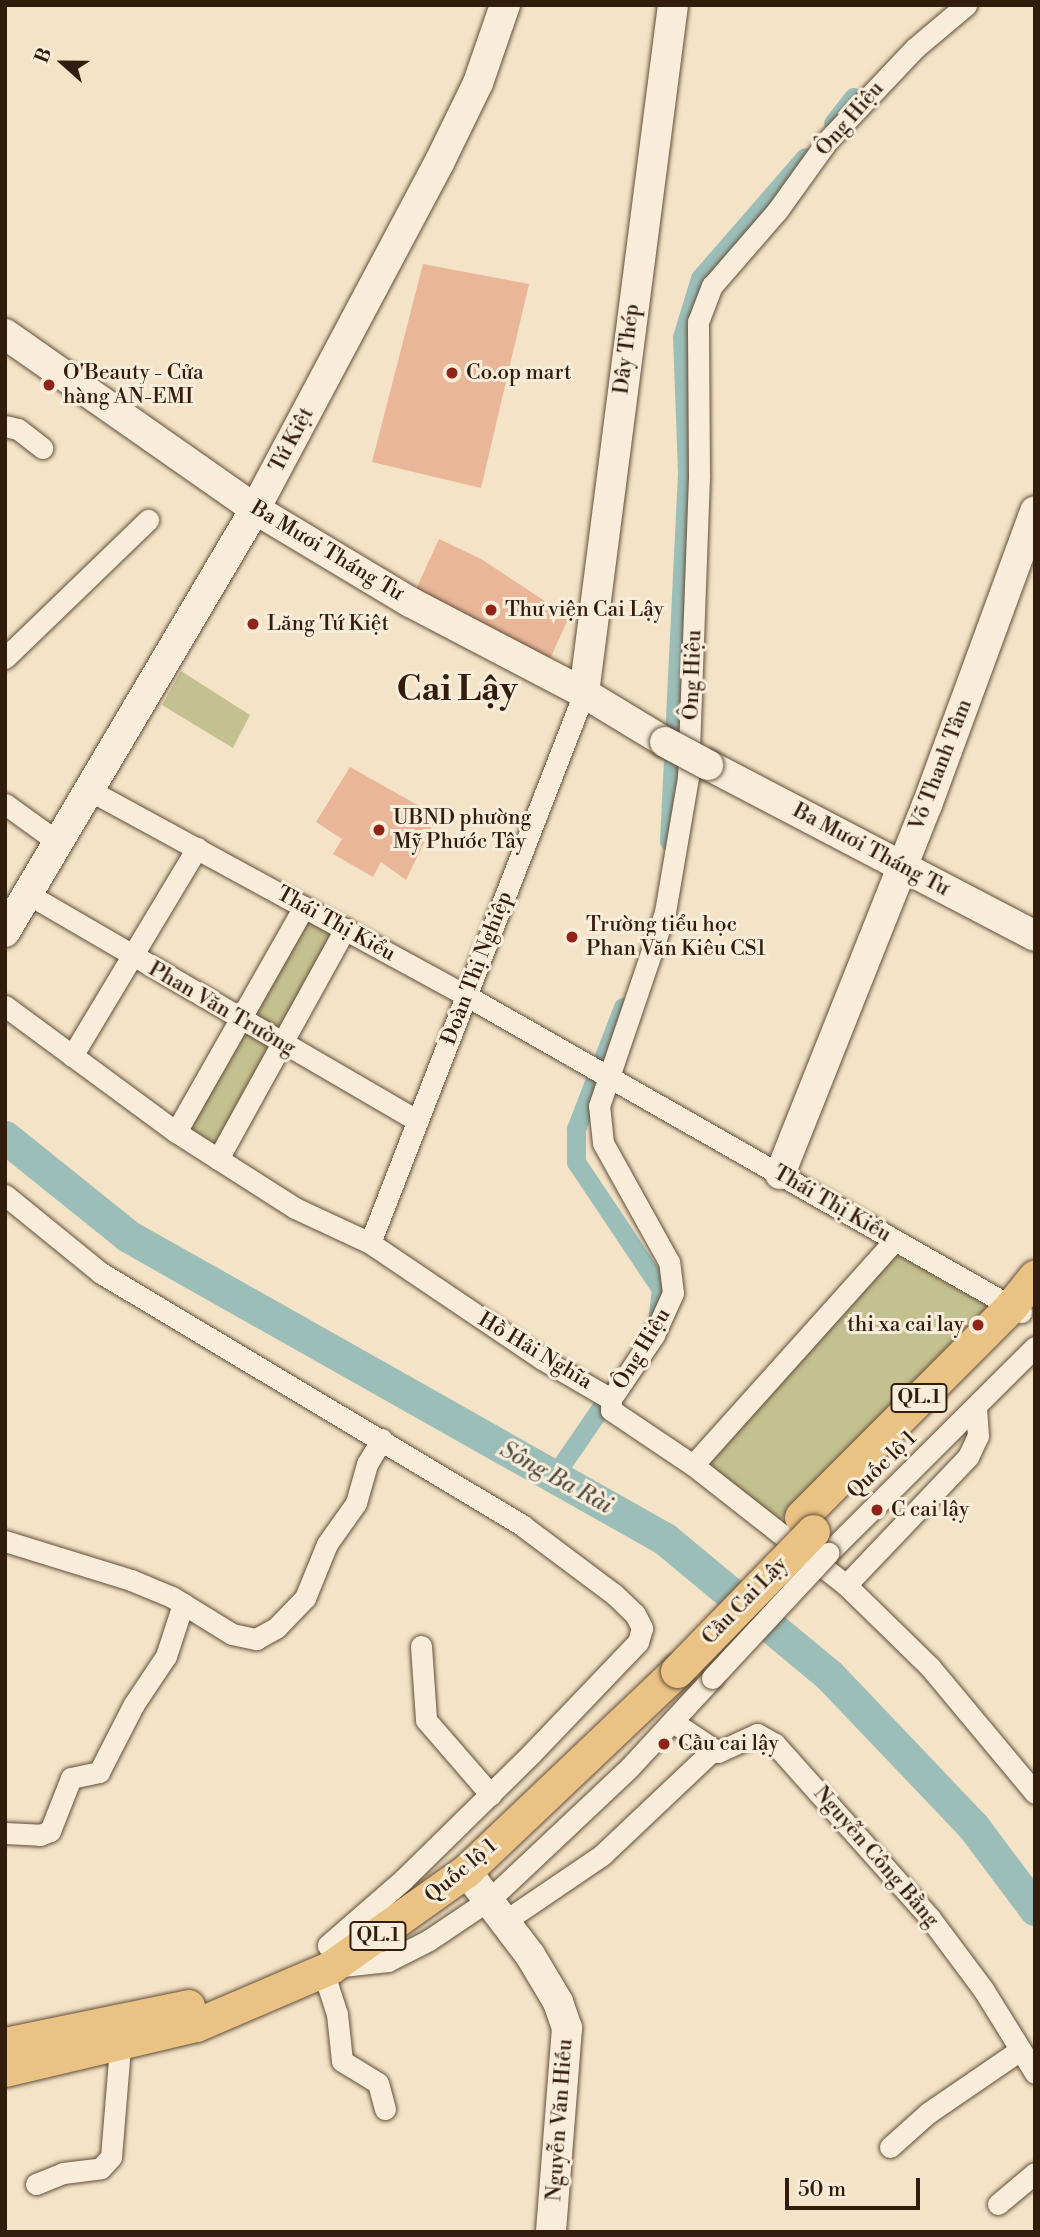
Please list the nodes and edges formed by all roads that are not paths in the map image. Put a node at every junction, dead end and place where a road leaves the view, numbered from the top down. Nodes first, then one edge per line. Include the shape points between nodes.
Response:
1 (505, 5) edge
2 (673, 5) edge
3 (966, 5) edge
4 (5, 334) edge
5 (5, 426) edge
6 (42, 448) dead end
7 (255, 509) junction
8 (1035, 511) edge
9 (148, 520) dead end
10 (5, 658) edge
11 (584, 693) junction
12 (91, 791) junction
13 (5, 804) edge
14 (59, 843) junction
15 (197, 848) junction
16 (902, 866) junction
17 (28, 894) junction
18 (304, 907) junction
19 (345, 929) junction
20 (5, 932) edge
21 (1035, 936) edge
22 (130, 957) junction
23 (467, 996) junction
24 (5, 1006) edge
25 (240, 1017) junction
26 (280, 1042) junction
27 (72, 1056) junction
28 (607, 1075) junction
29 (418, 1121) junction
30 (176, 1132) junction
31 (218, 1159) junction
32 (780, 1174) junction
33 (5, 1195) edge
34 (895, 1240) junction
35 (370, 1243) junction
36 (1035, 1276) edge
37 (1023, 1308) edge
38 (1035, 1347) edge
39 (603, 1393) junction
40 (976, 1408) junction
41 (382, 1439) junction
42 (693, 1465) junction
43 (814, 1534) junction
44 (5, 1541) edge
45 (846, 1585) junction
46 (183, 1604) junction
47 (421, 1646) dead end
48 (670, 1663) junction
49 (673, 1722) junction
50 (713, 1750) junction
51 (1035, 1793) edge
52 (491, 1795) junction
53 (5, 1833) edge
54 (466, 1871) junction
55 (497, 1910) junction
56 (327, 1961) junction
57 (5, 2045) edge
58 (120, 2047) junction
59 (1020, 2050) junction
60 (5, 2070) edge
61 (1035, 2073) edge
62 (385, 2109) dead end
63 (890, 2147) dead end
64 (1035, 2173) edge
65 (36, 2185) dead end
66 (998, 2204) dead end
67 (551, 2232) edge

1 - 7 street, Tứ Kiệt via 478,83 439,163
2 - 11 street, Dây Thép
3 - 28 street, Ông Hiệu via 865,98 724,271 702,308 696,359 699,474 688,777 665,912
4 - 7 street, Ba Mươi Tháng Tư
5 - 6 street via 18,429
7 - 11 street, Ba Mươi Tháng Tư via 410,602
7 - 12 street, Tứ Kiệt
8 - 16 street, Võ Thanh Tâm
9 - 10 street
11 - 16 street, Ba Mươi Tháng Tư, bridge via 665,742
11 - 23 street, Đoàn Thị Nghiệp
12 - 14 street, Tứ Kiệt
12 - 15 street, Thái Thị Kiểu
13 - 14 street
14 - 17 street, Tứ Kiệt
15 - 18 street, Thái Thị Kiểu
15 - 22 street
16 - 21 street, Ba Mươi Tháng Tư
16 - 32 street, Võ Thanh Tâm
17 - 20 street, Tứ Kiệt
17 - 22 street, Phan Văn Trường
18 - 19 street, Thái Thị Kiểu
18 - 25 street
19 - 23 street, Thái Thị Kiểu
19 - 26 street
22 - 25 street, Phan Văn Trường
22 - 27 street
23 - 28 street, Thái Thị Kiểu
23 - 29 street, Đoàn Thị Nghiệp
24 - 27 street, Hồ Hải Nghĩa
25 - 26 street, Phan Văn Trường
25 - 30 street
26 - 29 street, Phan Văn Trường
26 - 31 street
27 - 30 street, Hồ Hải Nghĩa
28 - 32 street, Thái Thị Kiểu
28 - 39 street, Ông Hiệu via 599,1106 603,1143 669,1262 674,1280 667,1310
29 - 35 street, Đoàn Thị Nghiệp
30 - 31 street, Hồ Hải Nghĩa
31 - 35 street, Hồ Hải Nghĩa via 295,1208
32 - 34 street, Thái Thị Kiểu
33 - 41 street via 101,1273
34 - 37 street, Thái Thị Kiểu
34 - 42 street
35 - 39 street, Hồ Hải Nghĩa via 542,1359
36 - 37 main road, Quốc lộ 1 / QL.1
37 - 43 main road, Quốc lộ 1 / QL.1 via 929,1419
38 - 40 street
39 - 42 street, Hồ Hải Nghĩa via 611,1410
40 - 43 street
40 - 45 street via 978,1436 968,1457
41 - 46 street via 367,1464 356,1503 327,1544 305,1598 276,1628 248,1640
41 - 52 street via 523,1526 614,1594 642,1628 638,1642
42 - 45 street, Hồ Hải Nghĩa
43 - 48 main road, Cầu Cai Lậy / QL.1, bridge
43 - 49 street, Cầu Cai Lậy, bridge via 712,1678
44 - 46 street via 131,1580
45 - 51 street, Hồ Hải Nghĩa via 930,1667
46 - 53 street via 166,1656 134,1704 99,1772 71,1778 50,1831 32,1836
47 - 52 street via 431,1730
48 - 54 main road, Quốc lộ 1 / QL.1
48 - 56 main road, Quốc lộ 1 / QL.1 via 426,1884
49 - 50 street
49 - 55 street, Cầu Cai Lậy
50 - 55 street via 602,1855
50 - 59 street, Nguyễn Công Bằng via 725,1751 757,1734 775,1744 905,1887 962,1959
52 - 56 street
54 - 55 street, Nguyễn Văn Hiếu
54 - 56 main road, Quốc lộ 1 / QL.1
55 - 56 street via 388,1961
55 - 67 street, Nguyễn Văn Hiếu via 558,2002 567,2028
56 - 57 main road, Quốc lộ 1 / QL.1 via 194,2004
56 - 58 main road, Quốc lộ 1 / QL.1 via 196,2025
56 - 62 street via 342,2061 378,2083
58 - 60 main road, Quốc lộ 1 / QL.1
58 - 65 street via 111,2157 101,2168 63,2173
59 - 61 street, Nguyễn Công Bằng
59 - 63 street via 928,2113
64 - 66 street

